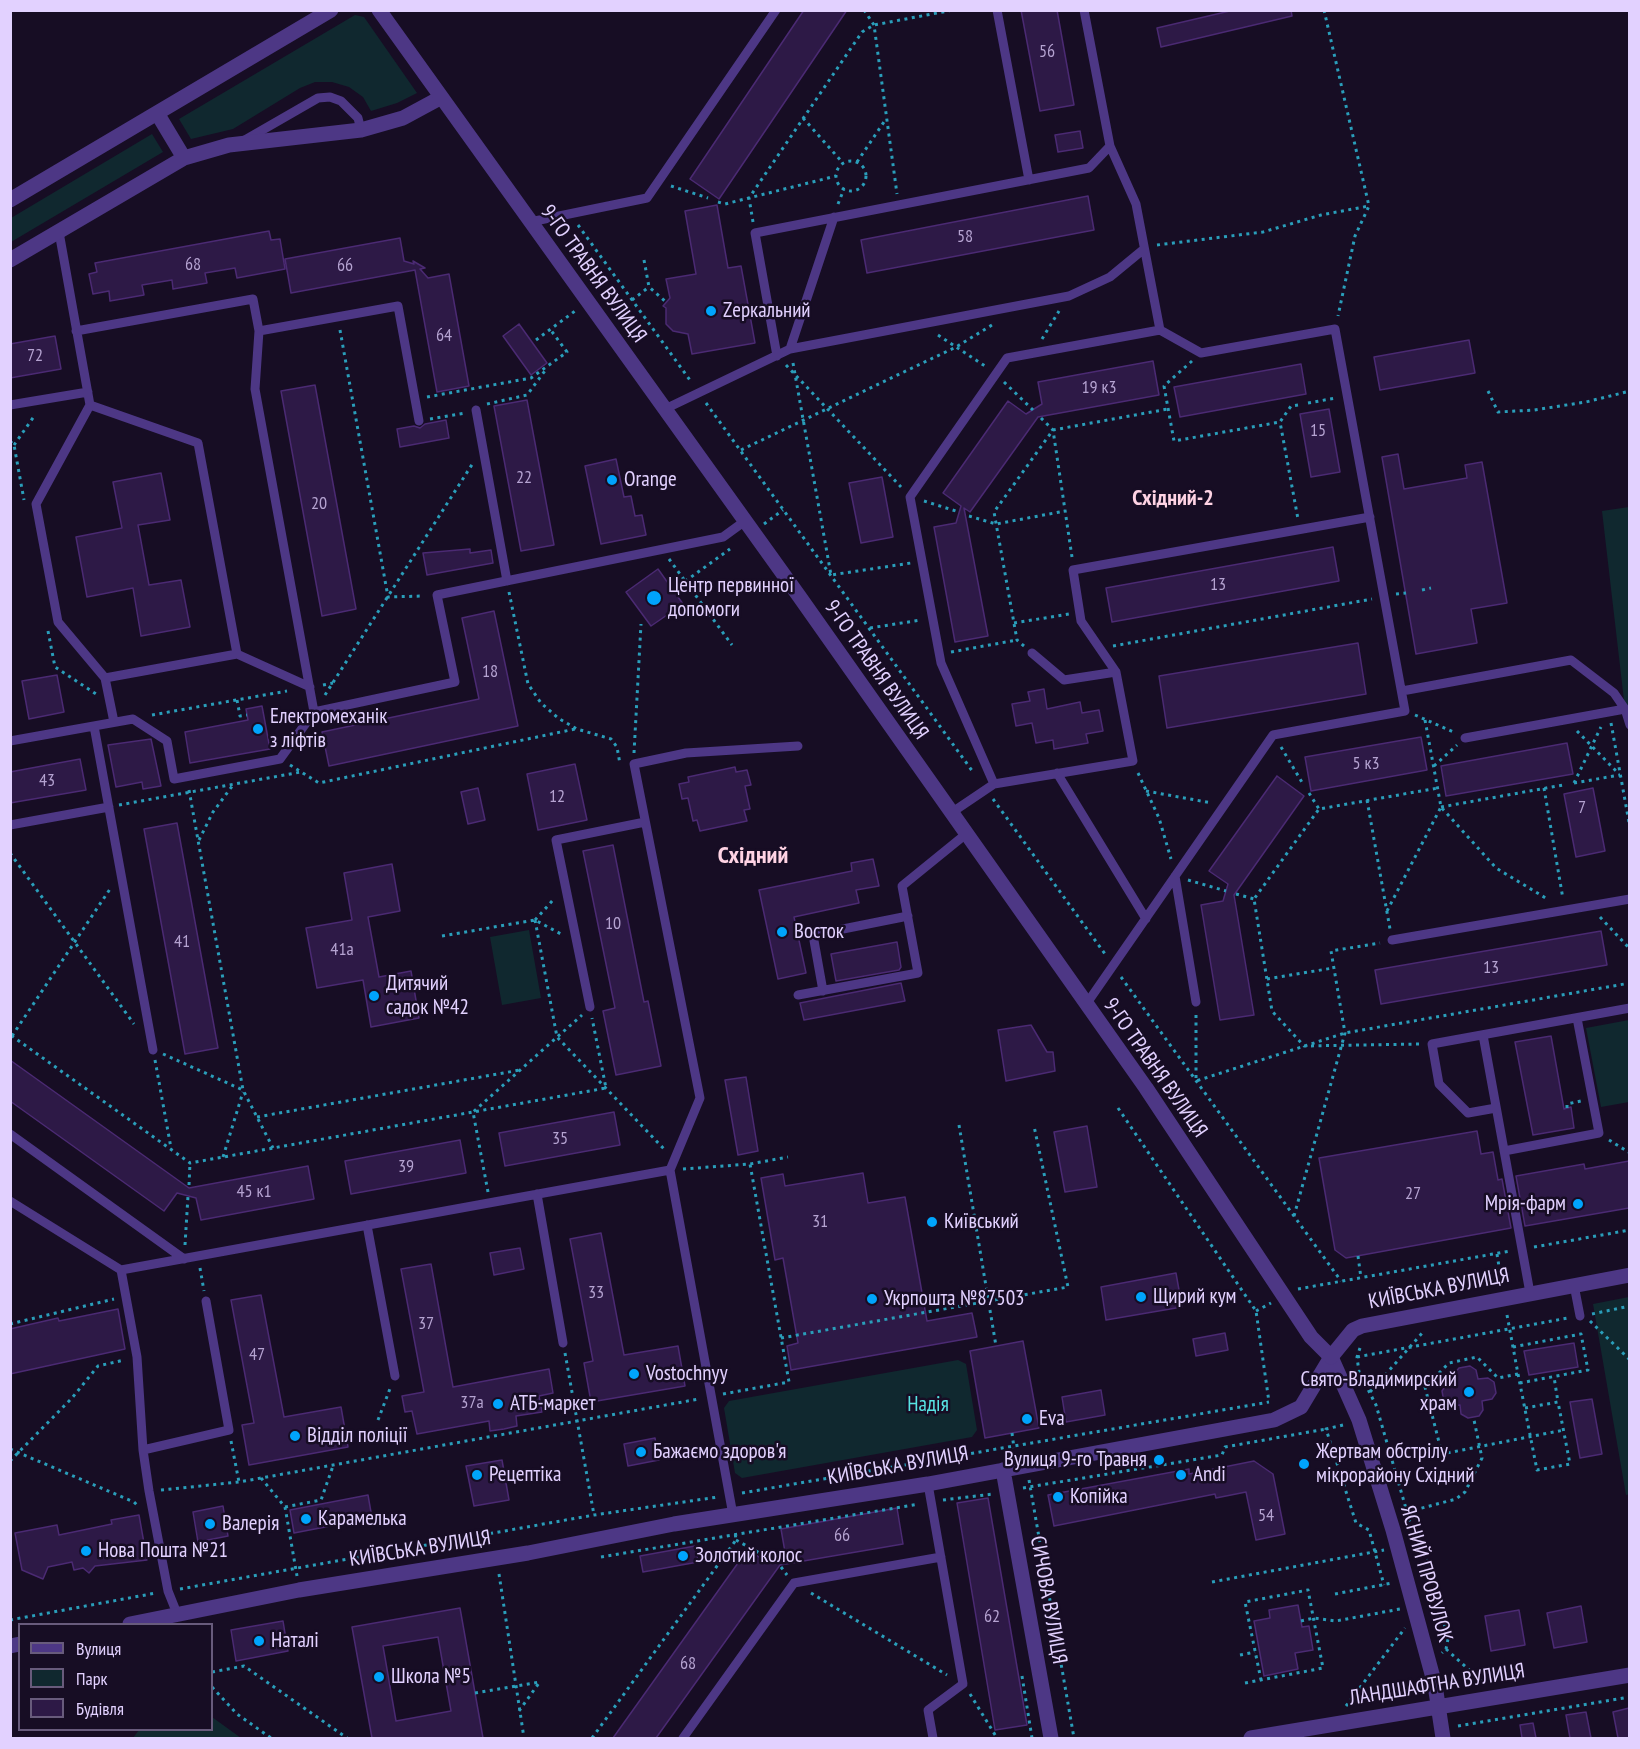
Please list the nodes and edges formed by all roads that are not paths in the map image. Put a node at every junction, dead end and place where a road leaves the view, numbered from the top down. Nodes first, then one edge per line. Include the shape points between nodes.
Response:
1 (332, 10) edge
2 (379, 10) edge
3 (776, 10) edge
4 (997, 10) edge
5 (1084, 10) edge
6 (440, 98) junction
7 (158, 113) junction
8 (361, 130) junction
9 (238, 144) junction
10 (1110, 146) junction
11 (184, 158) junction
12 (1029, 180) junction
13 (10, 200) edge
14 (834, 218) junction
15 (530, 222) junction
16 (58, 232) junction
17 (1144, 249) junction
18 (10, 260) edge
19 (1160, 330) junction
20 (76, 331) junction
21 (259, 331) junction
22 (790, 349) junction
23 (777, 356) junction
24 (88, 392) junction
25 (10, 405) edge
26 (90, 405) junction
27 (665, 409) junction
28 (476, 410) road end
29 (419, 421) road end
30 (1370, 517) junction
31 (745, 521) junction
32 (507, 581) junction
33 (1032, 653) dead end
34 (237, 654) junction
35 (1116, 672) junction
36 (105, 678) junction
37 (310, 687) junction
38 (1402, 691) junction
39 (1625, 709) junction
40 (314, 712) junction
41 (114, 722) junction
42 (1629, 724) edge
43 (94, 726) junction
44 (1465, 738) road end
45 (10, 741) edge
46 (798, 746) dead end
47 (1057, 773) junction
48 (990, 787) junction
49 (109, 807) junction
50 (951, 813) junction
51 (645, 822) junction
52 (10, 825) edge
53 (966, 834) junction
54 (1175, 876) junction
55 (1629, 899) edge
56 (908, 916) junction
57 (1146, 919) junction
58 (1392, 940) road end
59 (823, 991) junction
60 (798, 995) dead end
61 (1196, 1002) road end
62 (1085, 1006) junction
63 (590, 1007) road end
64 (1629, 1008) edge
65 (1577, 1018) junction
66 (1483, 1035) junction
67 (153, 1050) road end
68 (1496, 1108) junction
69 (10, 1134) edge
70 (1504, 1151) junction
71 (670, 1170) junction
72 (537, 1194) junction
73 (10, 1202) edge
74 (367, 1225) junction
75 (184, 1259) junction
76 (121, 1270) junction
77 (1629, 1275) edge
78 (1574, 1285) junction
79 (1530, 1293) junction
80 (206, 1301) road end
81 (1580, 1316) road end
82 (563, 1342) road end
83 (1332, 1357) junction
84 (395, 1376) road end
85 (143, 1450) junction
86 (1003, 1470) junction
87 (928, 1484) junction
88 (734, 1515) junction
89 (941, 1557) junction
90 (178, 1616) junction
91 (136, 1623) edge
92 (1629, 1675) edge
93 (1438, 1707) junction
94 (1442, 1731) edge
95 (683, 1738) edge
96 (933, 1738) edge
97 (1051, 1738) edge
98 (1251, 1738) edge

1 - 7 street
2 - 6 street, 9-ГО ТРАВНЯ ВУЛИЦЯ
3 - 15 lane via 646,198
4 - 12 lane
5 - 10 lane
6 - 8 street via 403,118
6 - 15 street, 9-ГО ТРАВНЯ ВУЛИЦЯ
7 - 11 street
7 - 13 street
8 - 9 street
8 - 9 lane via 358,118 346,105 330,97 318,98
9 - 11 street
10 - 12 lane via 1089,168
10 - 17 lane via 1136,204
11 - 16 street
12 - 14 lane
14 - 22 lane
14 - 23 lane via 755,232
15 - 27 street, 9-ГО ТРАВНЯ ВУЛИЦЯ
16 - 18 street
16 - 20 lane
17 - 19 lane
17 - 22 lane via 1110,278 1069,296
19 - 30 lane via 1201,353 1335,329
19 - 48 lane via 1007,358 910,497 940,654
20 - 21 lane via 253,299
20 - 24 lane
21 - 29 lane via 398,306
21 - 37 lane via 255,389
22 - 23 lane
23 - 27 lane
24 - 25 lane
24 - 26 lane
26 - 34 lane via 198,442
26 - 36 lane via 36,504 58,622
27 - 31 street, 9-ГО ТРАВНЯ ВУЛИЦЯ
28 - 32 lane
30 - 35 lane via 1073,570 1081,621
30 - 38 lane
31 - 32 lane via 723,537
31 - 50 street, 9-ГО ТРАВНЯ ВУЛИЦЯ
32 - 40 lane via 437,595 455,682
33 - 35 lane via 1064,680
34 - 36 lane
34 - 37 lane
35 - 47 lane via 1133,761
36 - 41 lane
37 - 40 lane
38 - 39 lane via 1571,660 1614,693
38 - 54 lane via 1405,711 1273,735
39 - 42 lane
39 - 44 lane
40 - 41 lane via 280,759 174,779 167,741 133,719
41 - 43 lane
43 - 45 lane
43 - 49 lane
46 - 51 lane via 686,753 634,764
47 - 48 lane
47 - 57 lane
48 - 50 lane
49 - 52 lane
49 - 67 lane
50 - 53 street, 9-ГО ТРАВНЯ ВУЛИЦЯ
51 - 63 lane via 556,840
51 - 71 lane via 700,1098
53 - 56 lane via 902,885
53 - 62 street, 9-ГО ТРАВНЯ ВУЛИЦЯ
54 - 57 lane
54 - 61 lane
55 - 58 lane
56 - 59 lane via 813,935
56 - 59 lane via 918,973
57 - 62 lane
59 - 60 lane
62 - 83 street, 9-ГО ТРАВНЯ ВУЛИЦЯ via 1146,1089 1311,1337
64 - 65 lane
65 - 66 lane
65 - 70 lane via 1599,1133
66 - 68 lane
66 - 68 lane via 1432,1044 1439,1084 1468,1113
68 - 70 lane
69 - 75 lane
70 - 79 lane
71 - 72 lane
71 - 88 lane
72 - 74 lane
72 - 82 lane
73 - 76 lane
74 - 75 lane
74 - 84 lane
75 - 76 lane
76 - 85 lane via 137,1357
77 - 78 street, КИЇВСЬКА ВУЛИЦЯ
78 - 79 street, КИЇВСЬКА ВУЛИЦЯ
78 - 81 lane
79 - 83 street, КИЇВСЬКА ВУЛИЦЯ via 1362,1326 1353,1330
80 - 85 lane via 229,1430
83 - 86 street, КИЇВСЬКА ВУЛИЦЯ via 1300,1407 1274,1420
83 - 93 street, ЯСНИЙ ПРОВУЛОК via 1359,1420 1398,1547
85 - 90 lane via 168,1591
86 - 87 street, КИЇВСЬКА ВУЛИЦЯ
86 - 97 street, СИЧОВА ВУЛИЦЯ
87 - 88 street, КИЇВСЬКА ВУЛИЦЯ
87 - 89 lane
88 - 90 street, КИЇВСЬКА ВУЛИЦЯ via 299,1590
89 - 95 lane via 794,1583
89 - 96 lane via 963,1684 928,1710
90 - 91 street, КИЇВСЬКА ВУЛИЦЯ
92 - 93 street, ЛАНДШАФТНА ВУЛИЦЯ
93 - 94 street, ЯСНИЙ ПРОВУЛОК
93 - 98 street, ЛАНДШАФТНА ВУЛИЦЯ

